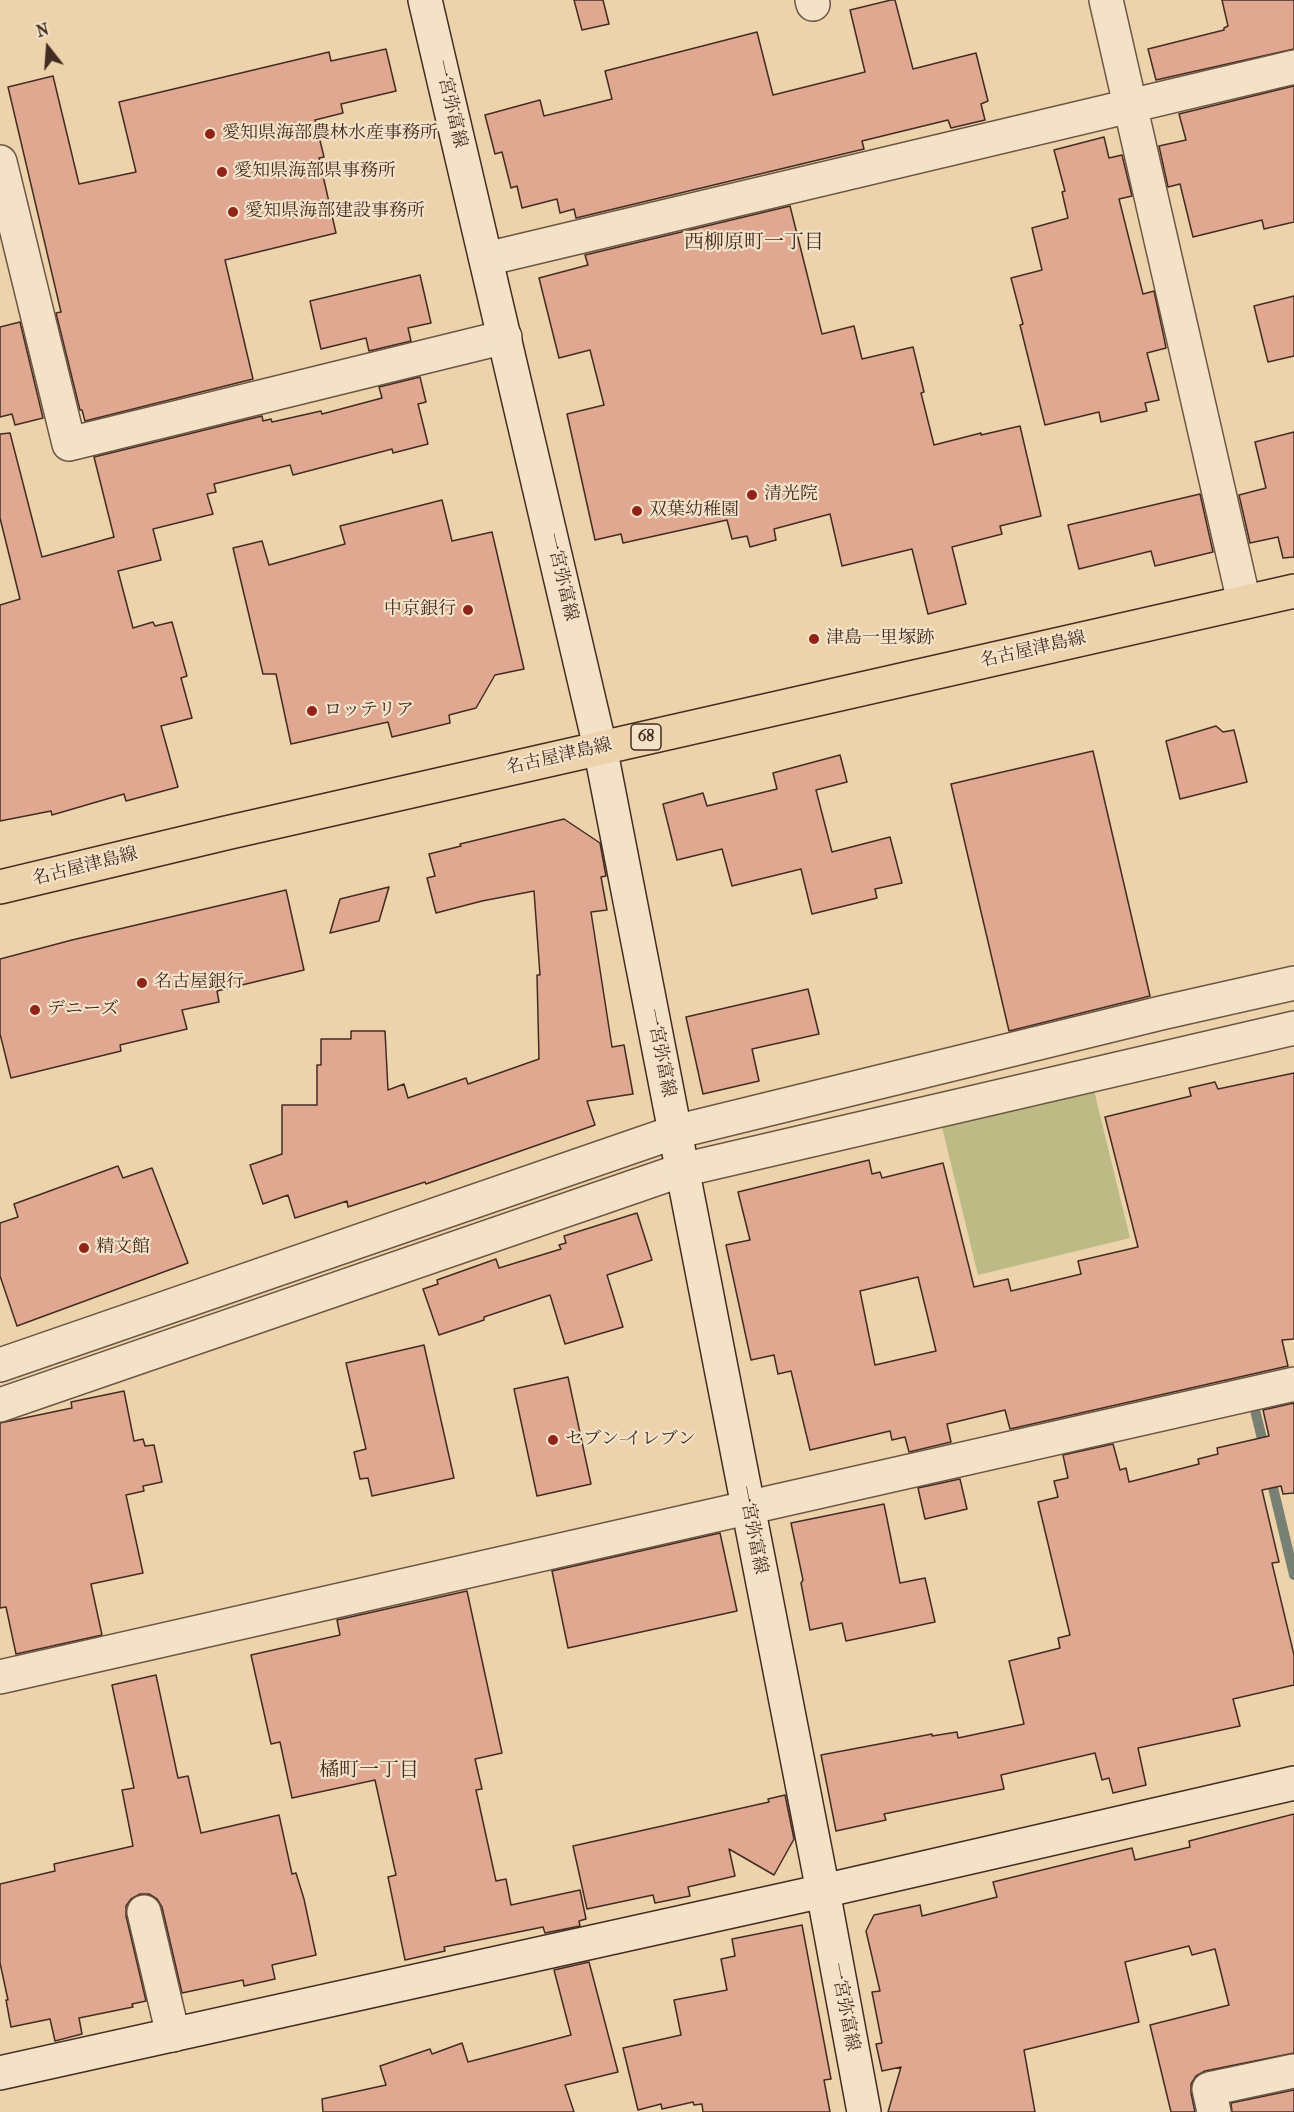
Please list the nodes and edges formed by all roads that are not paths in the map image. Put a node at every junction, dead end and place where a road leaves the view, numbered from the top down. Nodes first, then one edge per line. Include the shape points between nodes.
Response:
1 (425, 0) edge
2 (1106, 0) edge
3 (1294, 67) edge
4 (1131, 105) junction
5 (0, 162) edge
6 (486, 259) junction
7 (505, 338) junction
8 (1294, 591) edge
9 (1244, 602) junction
10 (600, 747) junction
11 (0, 887) edge
12 (1294, 983) edge
13 (1294, 1028) edge
14 (675, 1132) junction
15 (682, 1170) junction
16 (0, 1365) edge
17 (1294, 1384) edge
18 (0, 1405) edge
19 (748, 1508) junction
20 (0, 1677) edge
21 (1294, 1784) edge
22 (823, 1891) junction
23 (144, 1912) dead end
24 (173, 2035) junction
25 (1294, 2071) edge
26 (0, 2073) edge
27 (864, 2112) edge
28 (1214, 2112) edge

1 - 6 street, 一宮弥富線
2 - 4 street
3 - 4 street
4 - 6 street
4 - 9 street
5 - 7 street via 69,444
6 - 7 street, 一宮弥富線
7 - 10 street, 一宮弥富線
8 - 9 main road, 名古屋津島線 / 68
9 - 10 main road, 名古屋津島線 / 68
10 - 11 main road, 名古屋津島線 / 68
10 - 14 street, 一宮弥富線
12 - 14 street
13 - 15 street
14 - 15 street, 一宮弥富線
14 - 16 street
15 - 18 street
15 - 19 street, 一宮弥富線
17 - 19 street
19 - 20 street
19 - 22 street, 一宮弥富線
21 - 22 street
22 - 24 street
22 - 27 street, 一宮弥富線
23 - 24 street
24 - 26 street
25 - 28 street via 1209,2090

